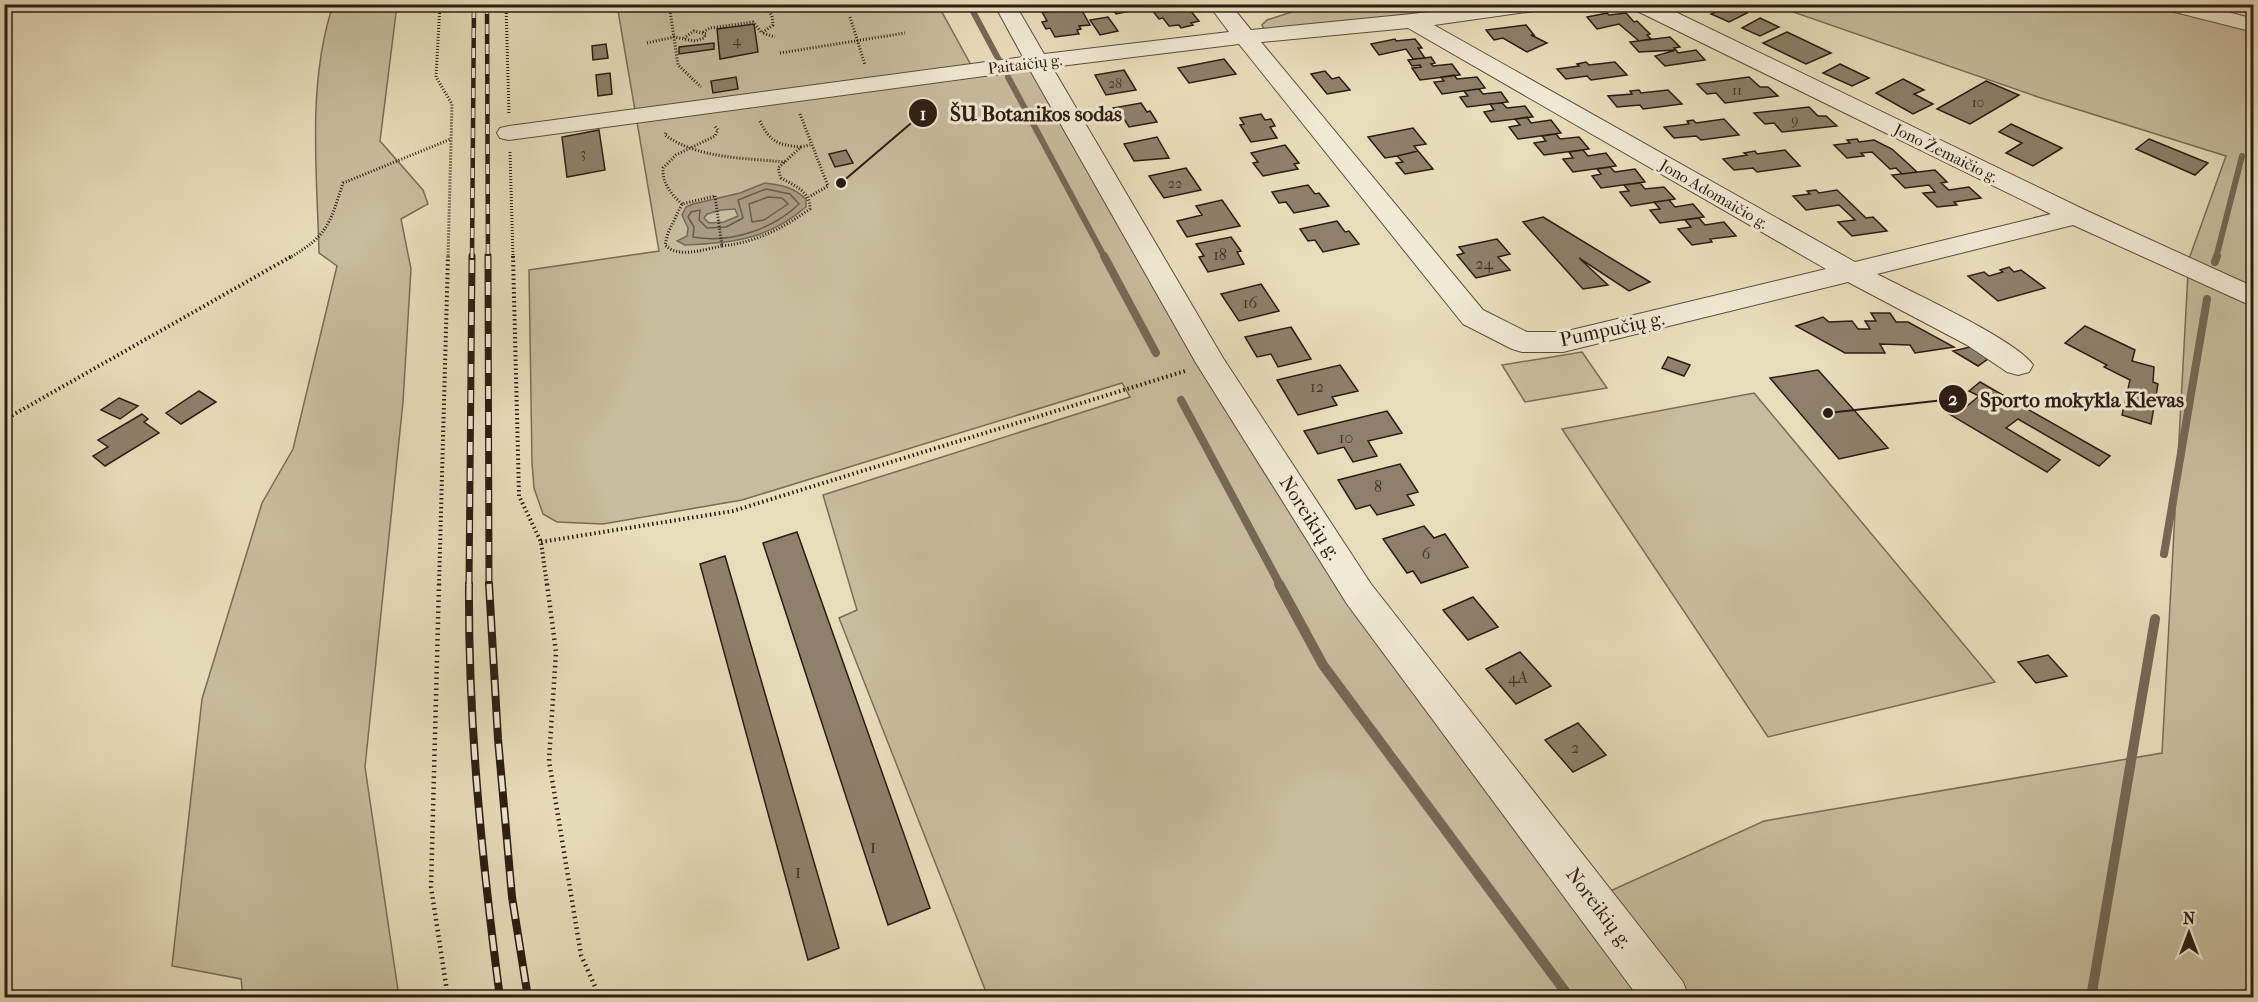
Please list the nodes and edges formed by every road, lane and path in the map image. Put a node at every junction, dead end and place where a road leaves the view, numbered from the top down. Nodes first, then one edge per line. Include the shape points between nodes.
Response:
1 (440, 4) edge
2 (506, 4) edge
3 (669, 4) edge
4 (763, 4) edge
5 (1004, 4) edge
6 (1218, 4) edge
7 (1541, 4) edge
8 (1641, 4) edge
9 (2171, 4) edge
10 (850, 17) dead end
11 (1412, 21) junction
12 (2253, 26) edge
13 (703, 32) junction
14 (762, 33) junction
15 (905, 33) dead end
16 (775, 37) dead end
17 (1243, 37) junction
18 (676, 38) junction
19 (684, 38) junction
20 (857, 40) junction
21 (647, 43) dead end
22 (780, 52) dead end
23 (1036, 62) junction
24 (865, 66) dead end
25 (793, 94) junction
26 (713, 112) junction
27 (756, 117) dead end
28 (669, 129) dead end
29 (509, 132) junction
30 (451, 139) junction
31 (810, 144) junction
32 (801, 147) junction
33 (688, 149) junction
34 (785, 162) junction
35 (809, 197) junction
36 (682, 204) junction
37 (2076, 216) junction
38 (722, 245) junction
39 (1851, 272) junction
40 (2253, 298) edge
41 (1211, 363) junction
42 (2018, 365) dead end
43 (4, 420) edge
44 (541, 542) junction
45 (448, 998) edge
46 (600, 998) edge
47 (1667, 998) edge

1 - 30 path via 436,77 452,104
2 - 29 path
3 - 18 path
4 - 14 path via 774,25
5 - 23 street, Noreikių g.
6 - 17 street, Pumpučių g.
7 - 11 street, Paitaičių g.
8 - 37 street, Jono Žemaičio g.
9 - 12 street
10 - 20 path
11 - 17 street, Paitaičių g.
11 - 39 street, Jono Adomaičio g.
13 - 14 path via 753,22
13 - 19 path via 692,32
13 - 19 path via 706,36 699,41 688,42
14 - 16 path
15 - 20 path
17 - 23 street, Paitaičių g.
17 - 39 street, Pumpučių g. via 1473,317 1522,342 1563,342
18 - 19 path
18 - 21 path
18 - 26 path via 678,65 694,79
20 - 22 path
20 - 24 path
23 - 25 street, Paitaičių g.
23 - 41 street, Noreikių g.
25 - 26 street, Paitaičių g.
25 - 31 path
26 - 29 street, Paitaičių g.
26 - 33 path via 718,129 715,136
27 - 32 path via 767,135 782,145
28 - 33 path via 665,135 672,143
29 - 44 path via 519,496
30 - 43 path via 343,183 331,220 313,244
30 - 45 path via 431,887
31 - 32 path
31 - 35 path via 828,186
32 - 34 path
33 - 34 path
33 - 36 path via 665,161 660,170 662,181
34 - 35 path via 778,168 781,178
35 - 38 path via 810,209 766,238
36 - 38 path via 715,196
36 - 38 path via 665,245 681,253
37 - 39 street, Pumpučių g.
37 - 40 street, Jono Žemaičio g.
39 - 42 street, Jono Adomaičio g. via 1977,338
41 - 44 path via 733,511
41 - 47 street, Noreikių g. via 1359,594
44 - 46 path via 556,652 549,761 581,955

